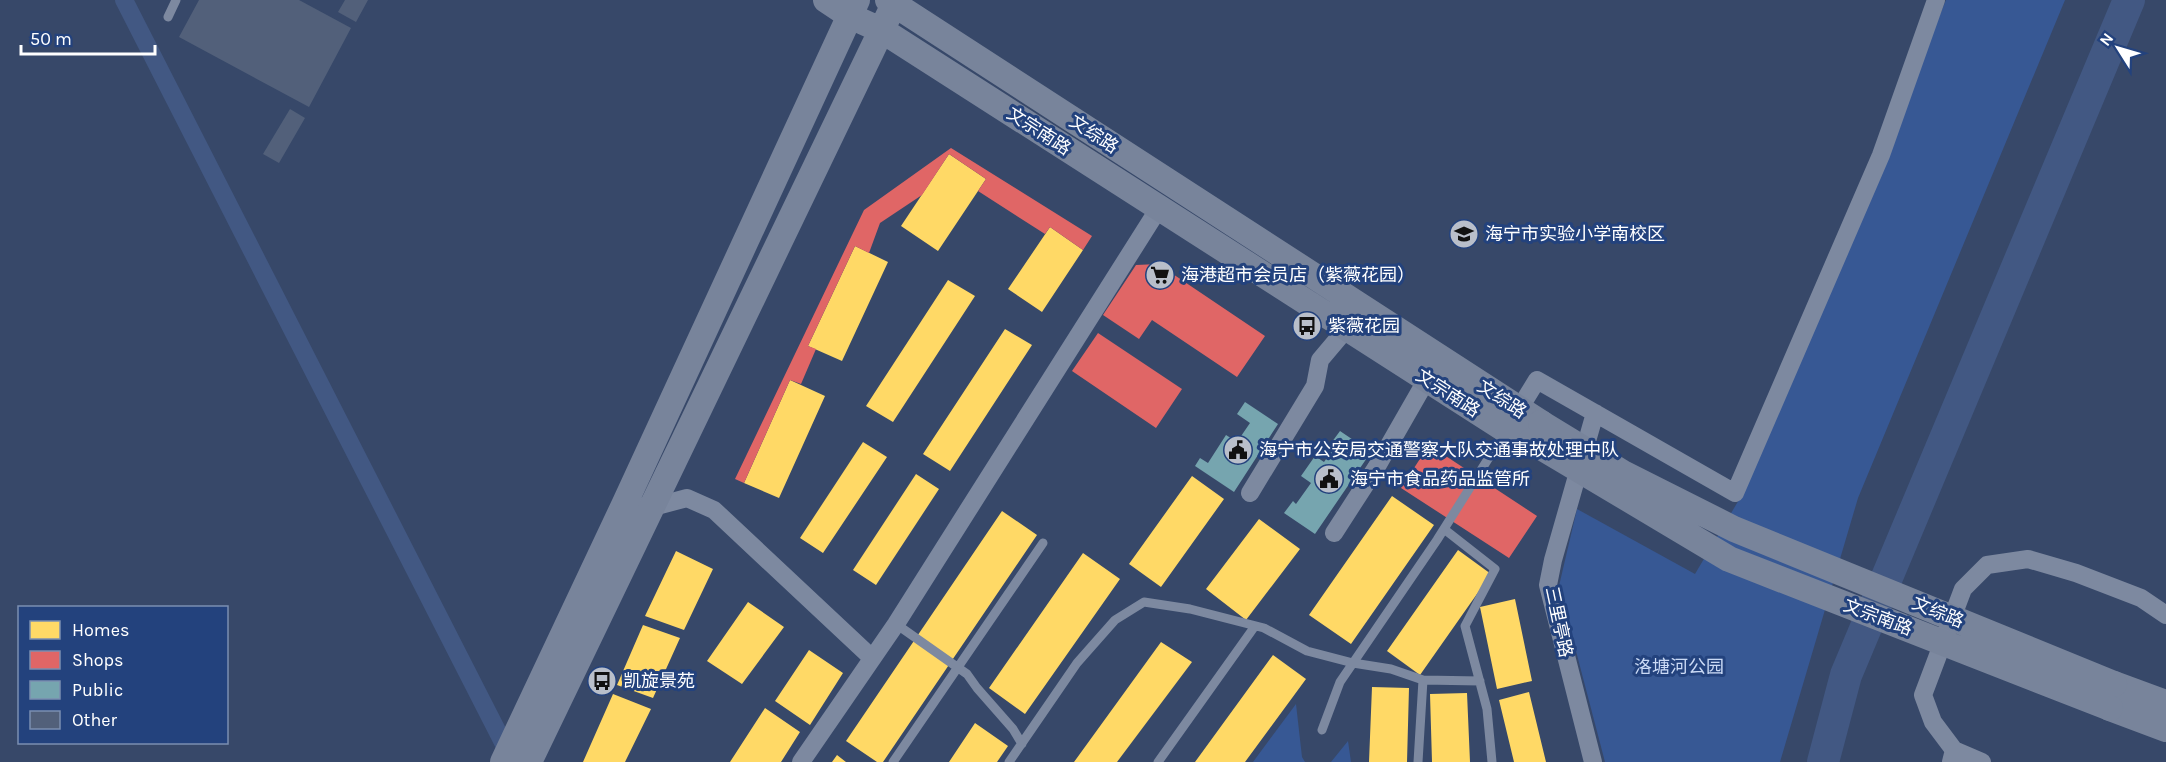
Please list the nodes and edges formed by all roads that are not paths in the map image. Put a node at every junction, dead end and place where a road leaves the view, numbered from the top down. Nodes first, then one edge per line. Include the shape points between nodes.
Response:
1 (176, 0) edge
2 (826, 0) edge
3 (1936, 0) edge
4 (893, 1) edge
5 (854, 8) edge
6 (168, 17) dead end
7 (883, 31) junction
8 (1159, 208) junction
9 (1347, 328) junction
10 (1427, 379) junction
11 (1595, 413) junction
12 (1513, 420) junction
13 (1250, 493) dead end
14 (624, 505) junction
15 (653, 507) junction
16 (1444, 529) junction
17 (1334, 533) dead end
18 (1043, 543) dead end
19 (2166, 615) edge
20 (896, 624) junction
21 (1255, 626) junction
22 (872, 658) junction
23 (1353, 663) junction
24 (958, 668) junction
25 (1423, 681) junction
26 (1480, 681) junction
27 (2112, 696) junction
28 (2166, 704) edge
29 (2166, 729) edge
30 (1322, 730) dead end
31 (1022, 744) junction
32 (1953, 756) edge
33 (503, 762) edge
34 (529, 762) edge
35 (801, 762) edge
36 (893, 762) edge
37 (1009, 762) edge
38 (1158, 762) edge
39 (1418, 762) edge
40 (1492, 762) edge
41 (1593, 762) edge
42 (1982, 762) edge

1 - 6 lane
2 - 5 main road, 文宗南路
3 - 11 street via 1881,155 1735,493
4 - 7 main road
4 - 12 main road, 文综路
5 - 7 main road, 文宗南路
5 - 14 main road
7 - 8 main road, 文宗南路
7 - 15 main road
8 - 9 main road, 文宗南路
8 - 20 street
9 - 10 main road, 文宗南路
9 - 13 street via 1320,360 1315,386
10 - 12 main road, 文宗南路
10 - 17 street
11 - 12 street via 1537,380
11 - 41 street, 三里亭路 via 1548,585
12 - 16 lane
12 - 27 main road, 文宗南路, bridge via 1729,559
14 - 15 street
14 - 33 main road
15 - 22 street via 687,498 714,510
15 - 34 main road
16 - 23 lane
16 - 26 lane via 1495,569 1465,626
18 - 24 lane
19 - 32 street via 2141,598 2028,559 1987,565 1963,589 1923,695
20 - 22 street
20 - 24 lane
21 - 23 lane via 1308,651
21 - 31 lane via 1144,602 1115,620 1077,663
21 - 38 lane
22 - 35 street
23 - 25 lane via 1391,669
23 - 30 lane via 1340,682
24 - 31 lane via 967,674
24 - 36 lane
25 - 26 lane
25 - 39 lane
26 - 40 lane
27 - 28 main road
27 - 29 main road
31 - 37 lane
32 - 42 street

